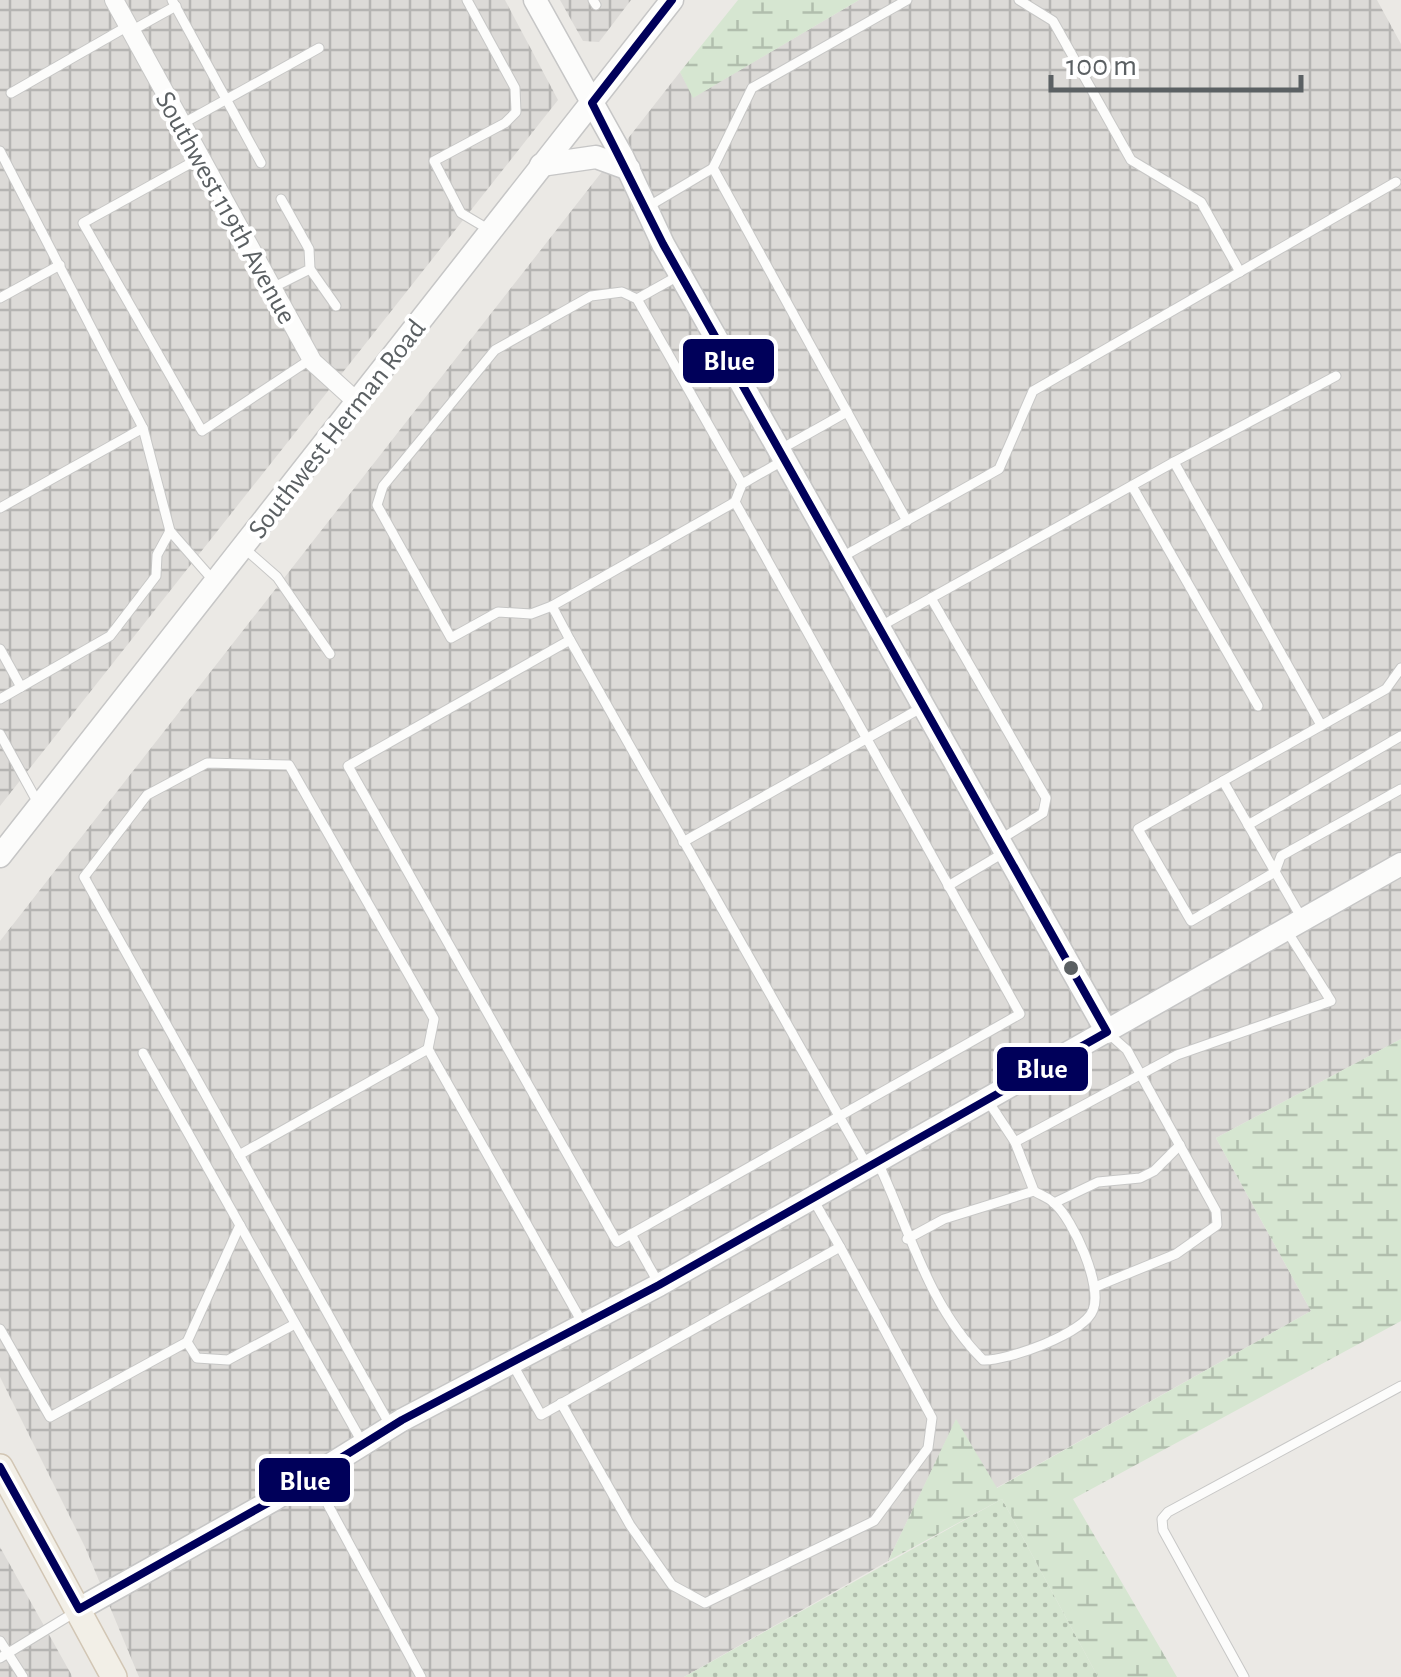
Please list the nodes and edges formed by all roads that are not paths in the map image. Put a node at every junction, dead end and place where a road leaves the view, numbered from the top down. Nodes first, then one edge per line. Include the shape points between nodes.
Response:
1 (114, 0) edge
2 (467, 0) edge
3 (535, 0) edge
4 (672, 0) edge
5 (907, 0) edge
6 (1019, 0) edge
7 (174, 3) edge
8 (129, 29) junction
9 (318, 48) dead end
10 (11, 93) dead end
11 (226, 99) junction
12 (592, 103) junction
13 (182, 124) junction
14 (0, 151) edge
15 (200, 158) junction
16 (261, 163) dead end
17 (542, 166) junction
18 (713, 168) junction
19 (628, 169) junction
20 (1396, 182) dead end
21 (280, 199) dead end
22 (646, 207) junction
23 (490, 230) junction
24 (60, 266) junction
25 (310, 269) junction
26 (1240, 272) junction
27 (680, 275) junction
28 (272, 288) junction
29 (0, 298) edge
30 (637, 299) junction
31 (336, 306) dead end
32 (312, 359) junction
33 (1336, 376) dead end
34 (356, 401) junction
35 (847, 412) junction
36 (143, 428) junction
37 (781, 456) junction
38 (1174, 462) junction
39 (742, 484) junction
40 (1132, 486) junction
41 (735, 502) junction
42 (0, 508) edge
43 (907, 521) junction
44 (170, 531) junction
45 (242, 547) junction
46 (840, 558) junction
47 (215, 582) junction
48 (931, 598) junction
49 (552, 606) junction
50 (878, 627) junction
51 (570, 640) junction
52 (0, 649) edge
53 (330, 654) dead end
54 (1399, 675) edge
55 (22, 687) junction
56 (0, 699) edge
57 (923, 706) junction
58 (1258, 706) dead end
59 (1321, 725) junction
60 (1401, 736) edge
61 (1, 738) edge
62 (866, 739) junction
63 (1223, 781) junction
64 (1401, 789) edge
65 (40, 806) junction
66 (1248, 825) junction
67 (684, 842) junction
68 (1002, 846) junction
69 (0, 856) edge
70 (1401, 864) edge
71 (1275, 872) junction
72 (948, 886) junction
73 (1294, 924) junction
74 (1107, 1032) junction
75 (428, 1050) junction
76 (143, 1053) dead end
77 (1139, 1073) junction
78 (988, 1101) junction
79 (838, 1116) junction
80 (1015, 1142) junction
81 (1180, 1145) junction
82 (239, 1156) junction
83 (873, 1165) junction
84 (1034, 1192) junction
85 (813, 1198) junction
86 (1054, 1203) junction
87 (240, 1225) junction
88 (631, 1234) junction
89 (907, 1239) junction
90 (840, 1246) junction
91 (659, 1285) junction
92 (1095, 1286) junction
93 (295, 1324) junction
94 (584, 1326) junction
95 (0, 1330) edge
96 (187, 1342) junction
97 (512, 1363) junction
98 (1401, 1386) edge
99 (561, 1403) junction
100 (391, 1427) junction
101 (364, 1444) junction
102 (0, 1467) edge
103 (313, 1476) junction
104 (79, 1609) junction
105 (0, 1641) edge
106 (4, 1655) edge
107 (23, 1677) edge
108 (114, 1677) edge
109 (421, 1677) edge
110 (1244, 1677) edge

1 - 8 street, Southwest 119th Avenue
2 - 23 lane via 516,88 516,112 434,161 461,212
3 - 12 street
4 - 12 street, Southwest Herman Road
5 - 18 lane via 752,88
6 - 26 lane via 1053,22 1131,160 1201,202
7 - 8 lane
7 - 11 lane
8 - 10 lane
8 - 13 street, Southwest 119th Avenue
9 - 11 lane
11 - 13 lane
11 - 16 lane
12 - 17 street, Southwest Herman Road
12 - 19 street
13 - 15 street, Southwest 119th Avenue
14 - 24 lane
15 - 28 street, Southwest 119th Avenue
15 - 32 lane via 83,223 202,431
17 - 19 street via 596,157
17 - 23 street, Southwest Herman Road
18 - 22 lane
18 - 35 lane
19 - 22 street
20 - 26 lane
21 - 25 lane via 309,249
22 - 27 street
23 - 34 street, Southwest Herman Road
24 - 29 lane
24 - 36 lane
25 - 28 lane
25 - 31 lane
26 - 43 lane via 1033,390 999,468
27 - 30 lane
27 - 37 street
28 - 32 street, Southwest 119th Avenue
30 - 39 lane
30 - 49 lane via 622,292 592,296 494,350 384,486 377,506 451,638 498,612 531,614
32 - 34 street, Southwest 119th Avenue
33 - 38 lane
34 - 45 street, Southwest Herman Road
35 - 37 lane
35 - 43 lane
36 - 42 lane
36 - 44 lane
37 - 39 lane
37 - 46 street
38 - 40 lane
38 - 59 lane
39 - 41 lane
40 - 48 lane
40 - 58 lane
41 - 49 lane
41 - 62 lane
43 - 46 lane
44 - 47 lane
44 - 55 lane via 156,555 156,576 110,636
45 - 47 street, Southwest Herman Road
45 - 53 lane via 277,577
46 - 50 street
47 - 65 street, Southwest Herman Road
48 - 50 lane
48 - 68 lane via 1046,798 1043,813
49 - 51 lane
50 - 57 street
51 - 67 lane
51 - 88 lane via 348,766 617,1242
52 - 55 lane
54 - 59 lane
55 - 56 lane
57 - 62 lane
57 - 68 street
59 - 63 lane
60 - 66 lane
61 - 65 lane
62 - 67 lane
62 - 72 lane
63 - 66 lane
63 - 71 lane via 1138,829 1190,920
64 - 71 lane via 1281,856
65 - 69 street, Southwest Herman Road
66 - 71 lane
67 - 79 lane
68 - 72 lane
68 - 74 street
70 - 73 street
71 - 73 lane
72 - 79 lane via 1020,1014
73 - 74 street
73 - 77 lane via 1330,1001
74 - 77 lane
74 - 78 street
75 - 82 lane
75 - 82 lane via 434,1020 289,765 207,763 147,795 84,877
75 - 94 lane
76 - 87 lane
77 - 80 lane
77 - 81 lane
78 - 80 lane
78 - 83 street
79 - 83 lane
79 - 88 lane
80 - 84 lane
81 - 86 lane via 1154,1172 1098,1182
81 - 92 lane via 1216,1210 1217,1225 1176,1254
82 - 100 lane
83 - 85 street
83 - 89 lane via 899,1209
84 - 86 lane
84 - 89 lane
85 - 90 lane
85 - 91 street
86 - 92 lane via 1078,1239
87 - 93 lane
87 - 96 lane
88 - 91 lane
89 - 92 lane via 968,1346 983,1360 1003,1361 1080,1326 1093,1310
90 - 99 lane
90 - 99 lane via 932,1418 928,1448 874,1520 705,1603 672,1585 651,1556
91 - 94 street
93 - 96 lane via 228,1360 197,1358
93 - 101 lane
94 - 97 street
95 - 96 lane via 50,1417
97 - 99 lane via 541,1414
97 - 100 street
98 - 110 lane via 1162,1519
100 - 101 street
101 - 103 street
102 - 104 main road
103 - 104 street
103 - 109 lane
104 - 106 lane
104 - 108 main road
105 - 106 lane
106 - 107 lane

